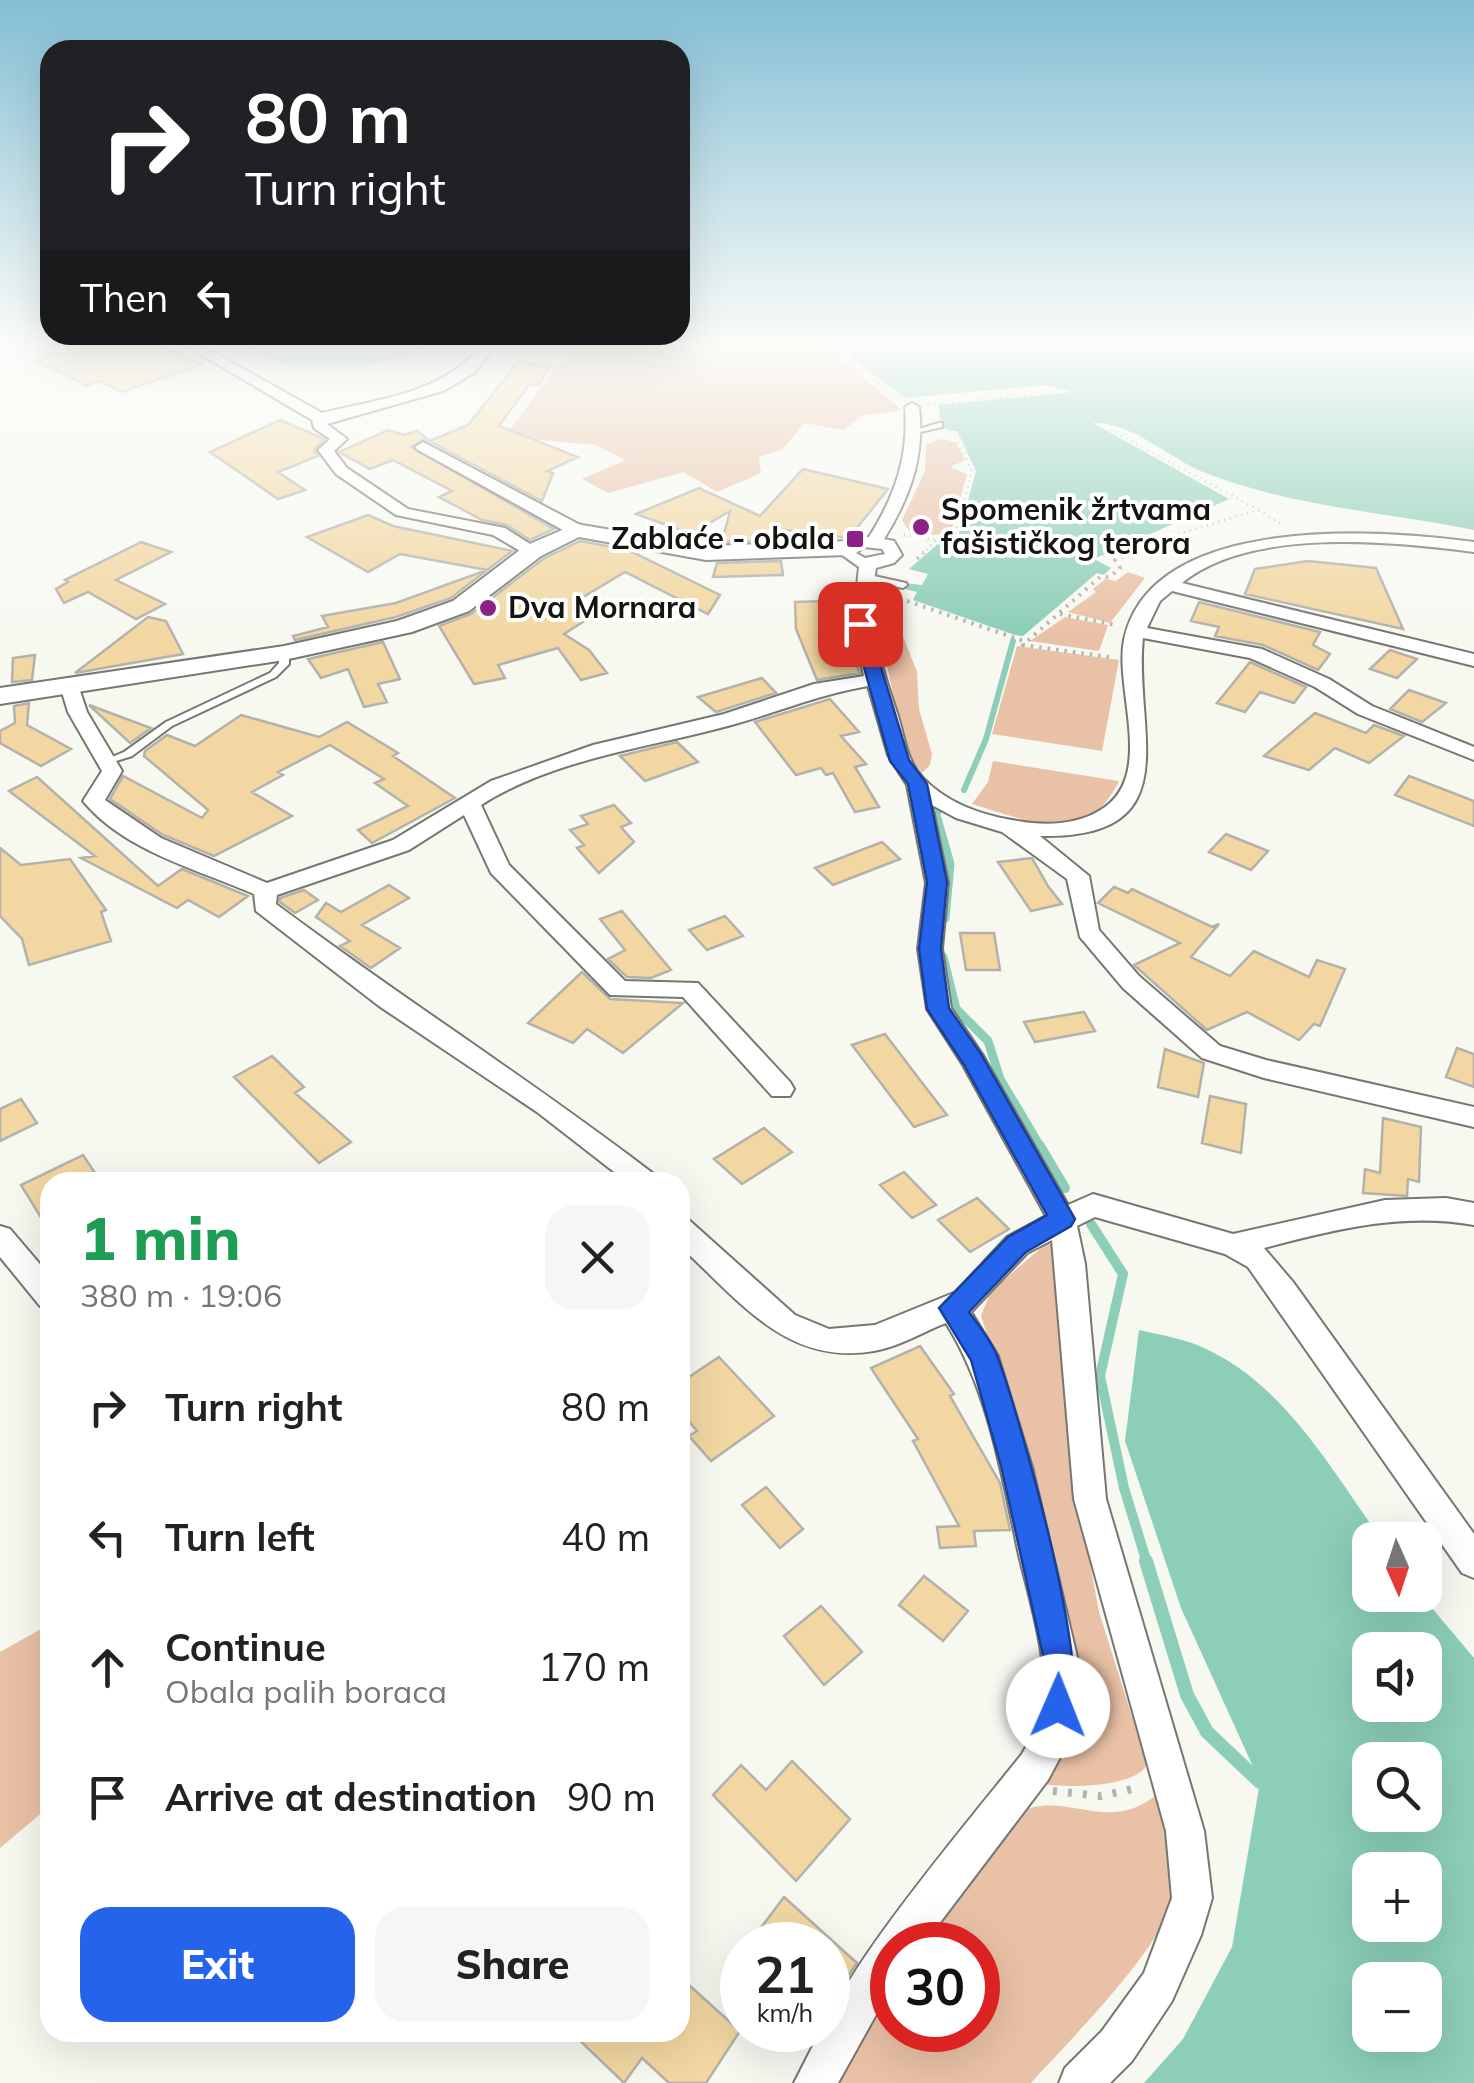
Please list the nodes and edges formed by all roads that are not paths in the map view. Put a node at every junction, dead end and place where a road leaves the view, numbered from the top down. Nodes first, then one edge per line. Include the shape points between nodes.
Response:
1 (337, 441) edge
2 (918, 441) edge
3 (423, 447) dead end
4 (576, 530) junction
5 (875, 541) junction
6 (847, 548) junction
7 (1474, 548) edge
8 (534, 551) junction
9 (864, 576) junction
10 (1168, 584) junction
11 (903, 585) dead end
12 (1135, 631) junction
13 (284, 653) junction
14 (1474, 660) edge
15 (873, 680) junction
16 (71, 689) junction
17 (0, 696) edge
18 (1474, 754) edge
19 (110, 760) junction
20 (917, 784) junction
21 (471, 806) junction
22 (1004, 828) junction
23 (266, 890) junction
24 (782, 1089) dead end
25 (1474, 1117) edge
26 (632, 1172) edge
27 (1474, 1214) edge
28 (1062, 1219) junction
29 (0, 1237) edge
30 (690, 1239) edge
31 (1233, 1245) junction
32 (40, 1285) edge
33 (952, 1308) junction
34 (1474, 1562) edge
35 (916, 1922) edge
36 (870, 1984) edge
37 (815, 2083) edge
38 (1080, 2083) edge

1 - 8 street via 326,449 335,468 394,508 498,528
2 - 5 street via 903,496
3 - 4 street
4 - 6 street via 683,551
4 - 8 street
5 - 6 street
5 - 9 street via 888,544 894,555
6 - 9 street
7 - 10 street via 1361,537 1301,539 1222,555
8 - 13 street via 490,588 433,618
9 - 11 lane
9 - 15 street via 860,624
10 - 12 street
10 - 14 street
12 - 18 street via 1255,652 1365,710
12 - 22 street via 1130,660 1139,755 1122,804 1090,824 1062,830
13 - 16 street
13 - 19 lane via 273,675 168,724
15 - 20 street via 900,761
15 - 21 street via 600,749 498,785
16 - 17 street
16 - 19 street via 73,710
19 - 23 street via 112,771 94,801 115,822 158,849
20 - 22 street
20 - 28 street via 937,882 930,949 938,1009
21 - 23 street via 400,845
21 - 24 street via 499,868 619,988 689,989
22 - 25 street via 1035,842 1078,876 1088,932 1131,982 1212,1052
23 - 26 street via 264,906
27 - 31 street via 1421,1209 1340,1219
28 - 31 street via 1093,1206
28 - 33 street via 1017,1245
28 - 38 street via 1090,1499 1185,1831 1192,1898 1158,1987 1117,2046
29 - 32 street
30 - 33 street via 785,1324 828,1342 876,1338
31 - 34 street via 1258,1259 1283,1290
33 - 35 street via 984,1356 1016,1466 1060,1660 1056,1733
36 - 37 street

